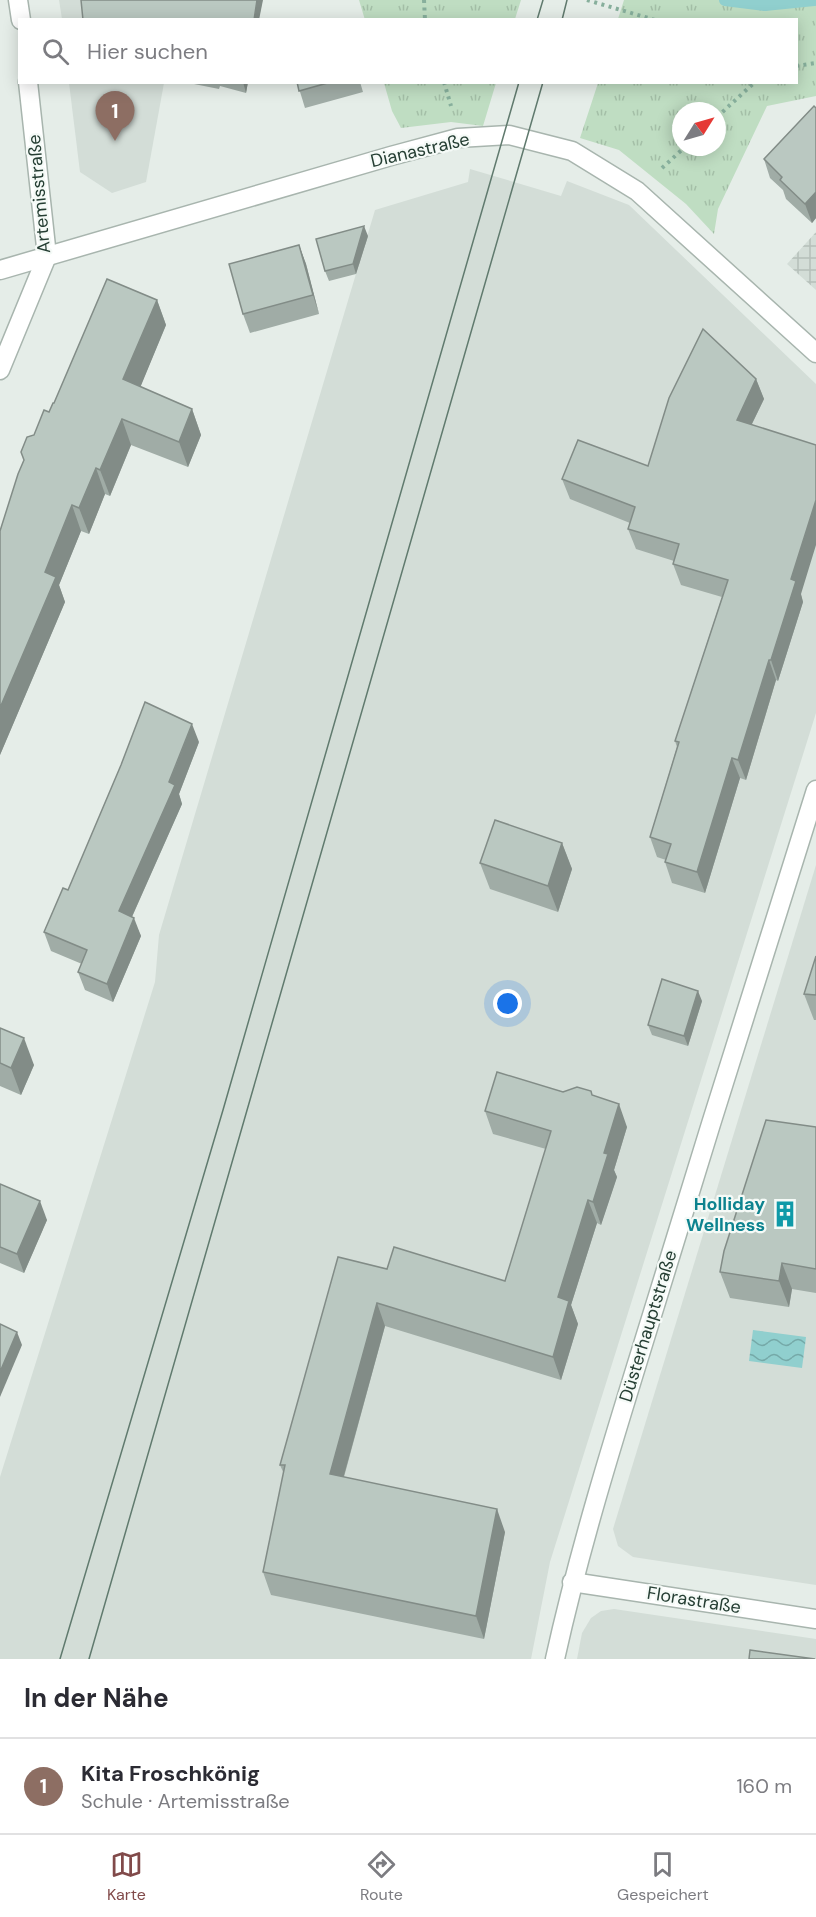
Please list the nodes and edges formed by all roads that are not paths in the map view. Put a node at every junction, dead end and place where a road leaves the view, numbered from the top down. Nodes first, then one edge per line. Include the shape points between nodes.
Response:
1 (18, 0) edge
2 (21, 18) edge
3 (28, 84) edge
4 (47, 256) junction
5 (0, 270) edge
6 (816, 353) edge
7 (0, 370) edge
8 (816, 790) edge
9 (572, 1582) junction
10 (816, 1619) edge
11 (555, 1659) edge

1 - 2 street
3 - 4 street, Artemisstraße
4 - 5 street, Dianastraße
4 - 6 street, Dianastraße via 458,138 509,135 572,151 637,191
4 - 7 street, Artemisstraße
8 - 9 street, Düsterhauptstraße
9 - 10 street, Florastraße
9 - 11 street, Düsterhauptstraße

